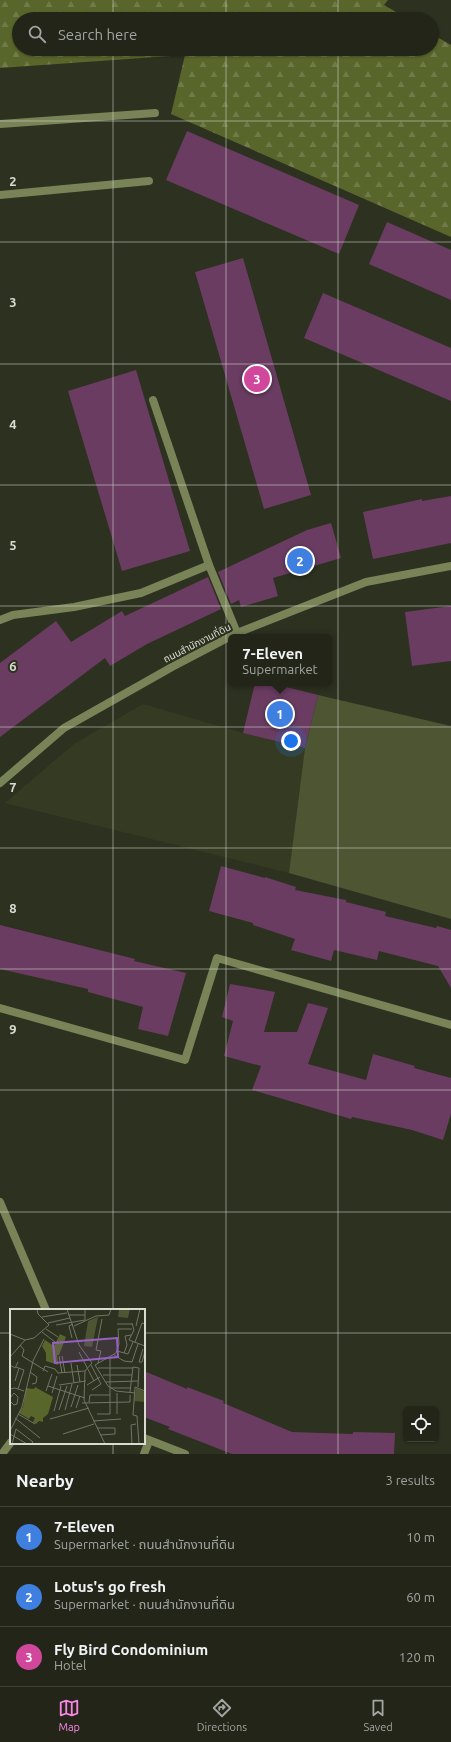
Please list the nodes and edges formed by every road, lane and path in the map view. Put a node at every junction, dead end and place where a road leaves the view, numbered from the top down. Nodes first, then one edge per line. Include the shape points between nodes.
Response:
1 (155, 113) dead end
2 (0, 124) edge
3 (149, 181) dead end
4 (0, 195) edge
5 (153, 400) dead end
6 (209, 565) junction
7 (451, 566) edge
8 (0, 620) edge
9 (237, 634) joint
10 (228, 638) edge
11 (0, 783) edge
12 (0, 1008) edge
13 (451, 1025) edge
14 (0, 1202) edge
15 (46, 1309) edge
16 (147, 1439) edge
17 (10, 1443) edge
18 (2, 1454) edge
19 (144, 1454) edge
20 (185, 1454) edge

1 - 2 street
3 - 4 street
5 - 6 street
6 - 8 street via 142,593 74,607 13,615
6 - 9 street
7 - 9 street, ถนนสำนักงานที่ดิน via 366,582
10 - 11 street, ถนนสำนักงานที่ดิน via 172,666 64,728
12 - 13 street via 185,1060 217,958
14 - 15 street
16 - 19 street
16 - 20 street
17 - 18 street

